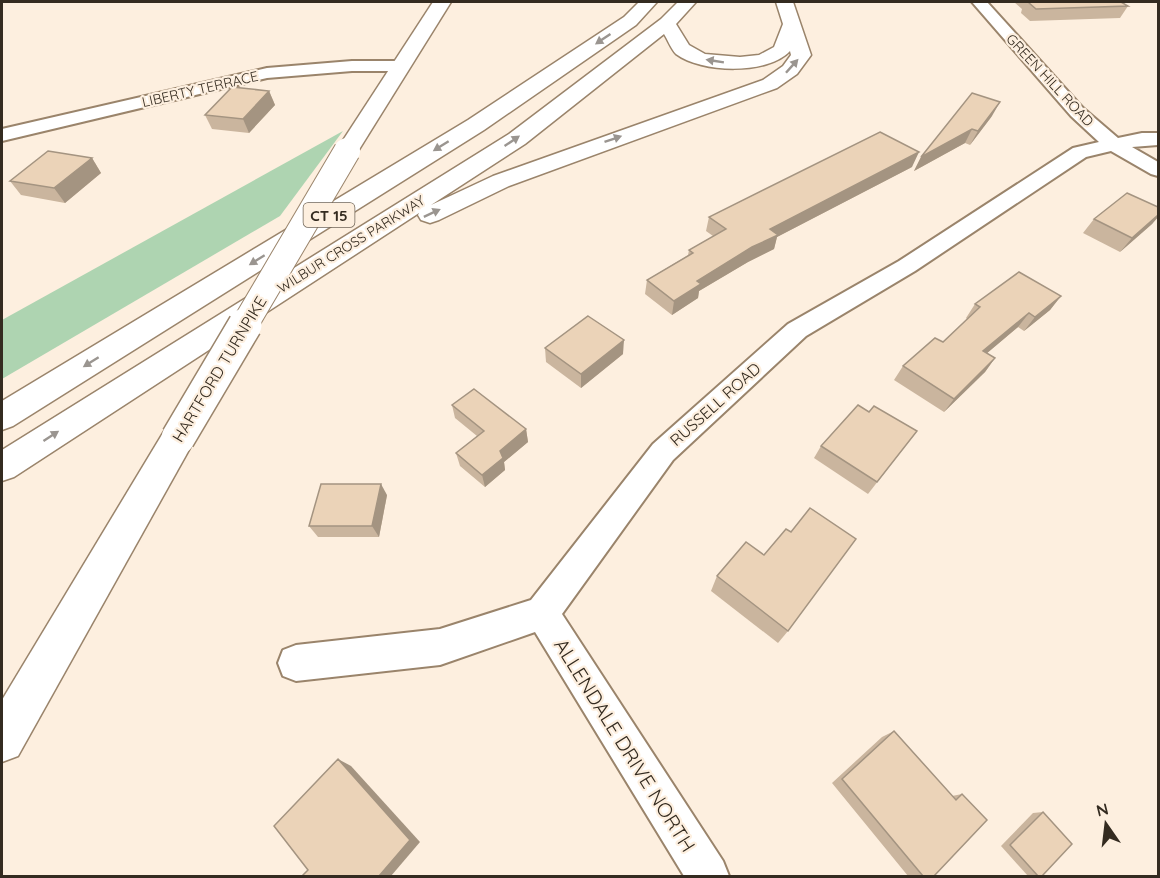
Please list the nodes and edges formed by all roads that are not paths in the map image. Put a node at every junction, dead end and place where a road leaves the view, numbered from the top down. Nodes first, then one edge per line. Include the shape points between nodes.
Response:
1 (442, 2) edge
2 (648, 2) edge
3 (687, 2) edge
4 (979, 2) edge
5 (789, 11) edge
6 (667, 23) junction
7 (401, 66) junction
8 (2, 135) edge
9 (1158, 139) edge
10 (1114, 145) junction
11 (1158, 170) edge
12 (303, 274) junction
13 (2, 417) edge
14 (2, 467) edge
15 (542, 613) junction
16 (296, 663) dead end
17 (2, 740) edge
18 (708, 876) edge

1 - 7 main road, HARTFORD TURNPIKE
2 -> 13 main road, CT 15 via 630,21 476,125
3 - 6 main road, WILBUR CROSS PARKWAY / CT 15
4 - 10 street, GREEN HILL ROAD via 1077,112
5 -> 6 main road via 782,50 764,60 740,63 701,59 682,49
12 -> 5 main road via 501,181 770,84 790,70 801,55
12 -> 6 main road, WILBUR CROSS PARKWAY / CT 15 via 517,139
7 - 8 street, LIBERTY TERRACE via 267,73
7 - 17 main road, HARTFORD TURNPIKE, bridge
9 - 10 street, RUSSELL ROAD
10 - 11 street, GREEN HILL ROAD
10 - 15 street, RUSSELL ROAD via 1080,152 906,266 797,330 663,452
14 -> 12 main road, WILBUR CROSS PARKWAY / CT 15
15 - 16 street via 440,647
15 - 18 street, ALLENDALE DRIVE NORTH

